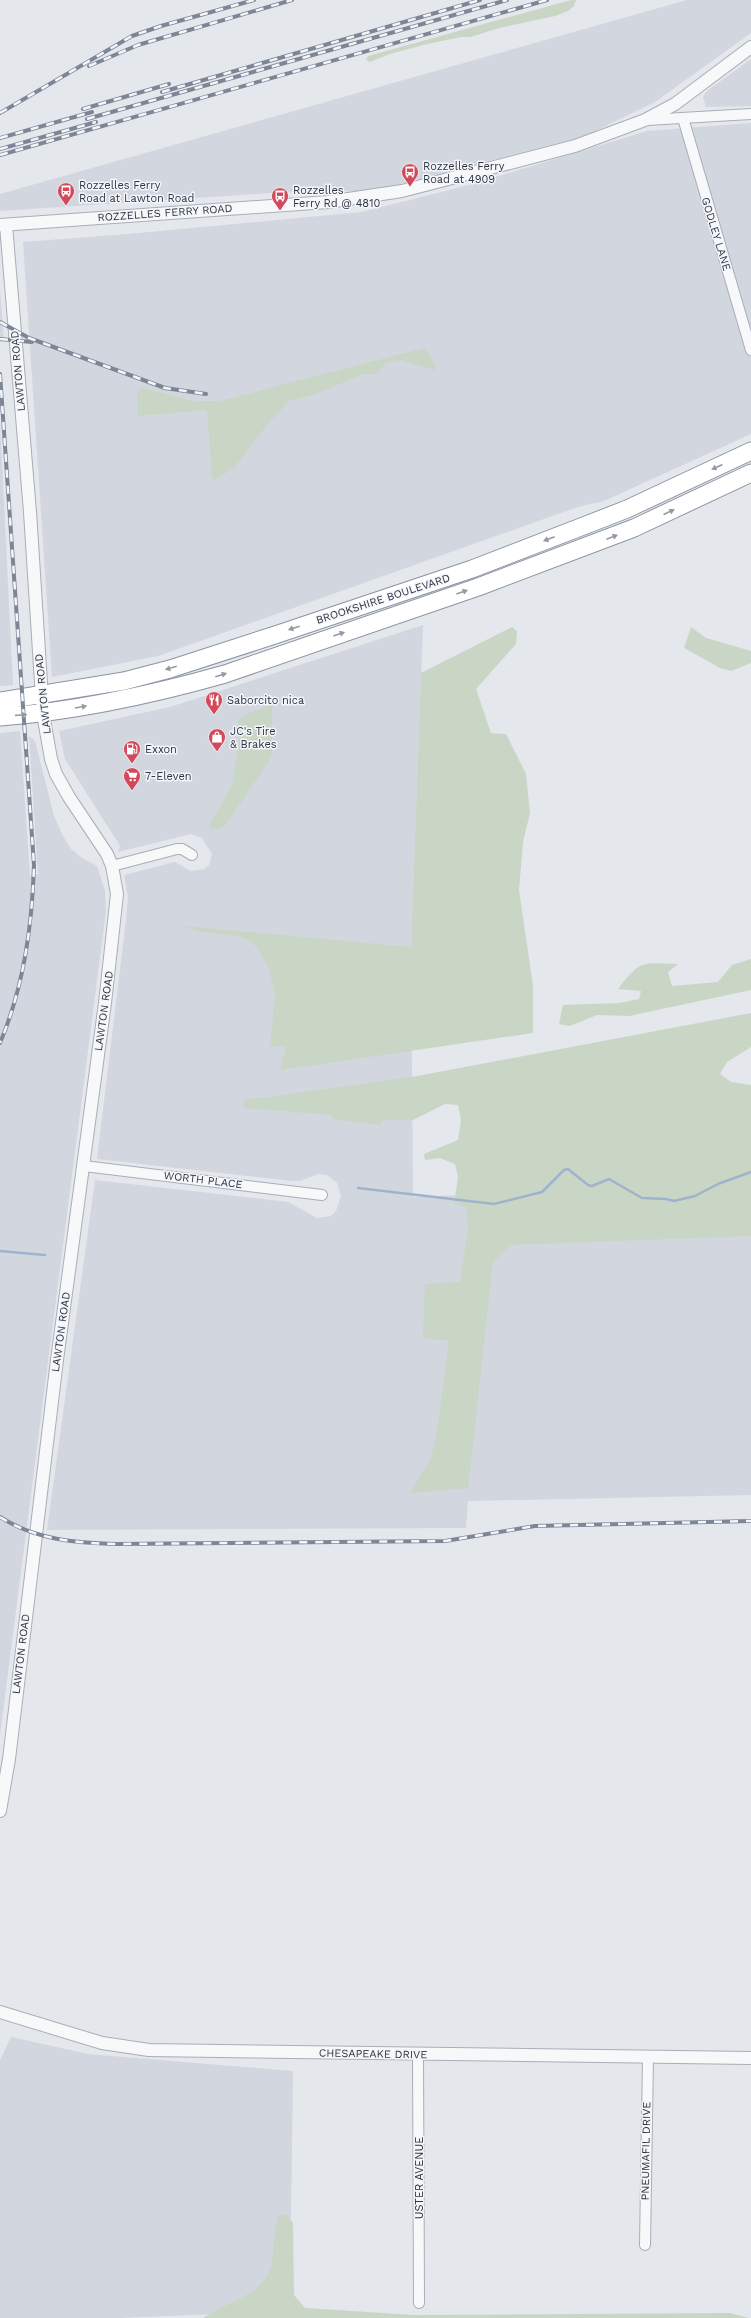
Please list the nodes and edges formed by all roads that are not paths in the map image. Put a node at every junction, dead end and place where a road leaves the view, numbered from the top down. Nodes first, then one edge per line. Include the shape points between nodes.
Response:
1 (751, 47) edge
2 (751, 114) edge
3 (683, 118) junction
4 (645, 120) junction
5 (3, 225) edge
6 (751, 350) edge
7 (751, 451) edge
8 (751, 473) edge
9 (627, 509) junction
10 (634, 528) junction
11 (41, 695) junction
12 (0, 701) edge
13 (43, 714) junction
14 (0, 717) edge
15 (192, 855) dead end
16 (112, 866) junction
17 (84, 1166) junction
18 (322, 1195) dead end
19 (0, 1811) edge
20 (0, 2012) edge
21 (418, 2054) junction
22 (648, 2057) junction
23 (751, 2058) edge
24 (645, 2245) dead end
25 (419, 2303) dead end

1 - 4 street, ROZZELLES FERRY ROAD via 675,104
2 - 3 street
3 - 4 street
3 - 6 street, GODLEY LANE
4 - 5 street, ROZZELLES FERRY ROAD via 575,146 402,191 363,198
5 - 11 street, LAWTON ROAD via 30,512
7 -> 9 highway, BROOKSHIRE BOULEVARD
10 -> 8 highway, BROOKSHIRE BOULEVARD
9 - 10 highway
9 -> 11 highway, BROOKSHIRE BOULEVARD via 472,569 190,662 124,681
13 -> 10 highway, BROOKSHIRE BOULEVARD via 143,696 225,674 478,587
11 - 12 highway, BROOKSHIRE BOULEVARD
11 - 13 street, LAWTON ROAD
14 -> 13 highway, BROOKSHIRE BOULEVARD
13 - 16 street, LAWTON ROAD via 56,774
15 - 16 street via 177,849
16 - 17 street, LAWTON ROAD via 117,891 116,912
17 - 18 street, WORTH PLACE
17 - 19 street, LAWTON ROAD via 56,1367 9,1759
20 - 21 street, CHESAPEAKE DRIVE via 102,2043 137,2050
21 - 22 street, CHESAPEAKE DRIVE
21 - 25 street, USTER AVENUE
22 - 23 street, CHESAPEAKE DRIVE
22 - 24 street, PNEUMAFIL DRIVE

